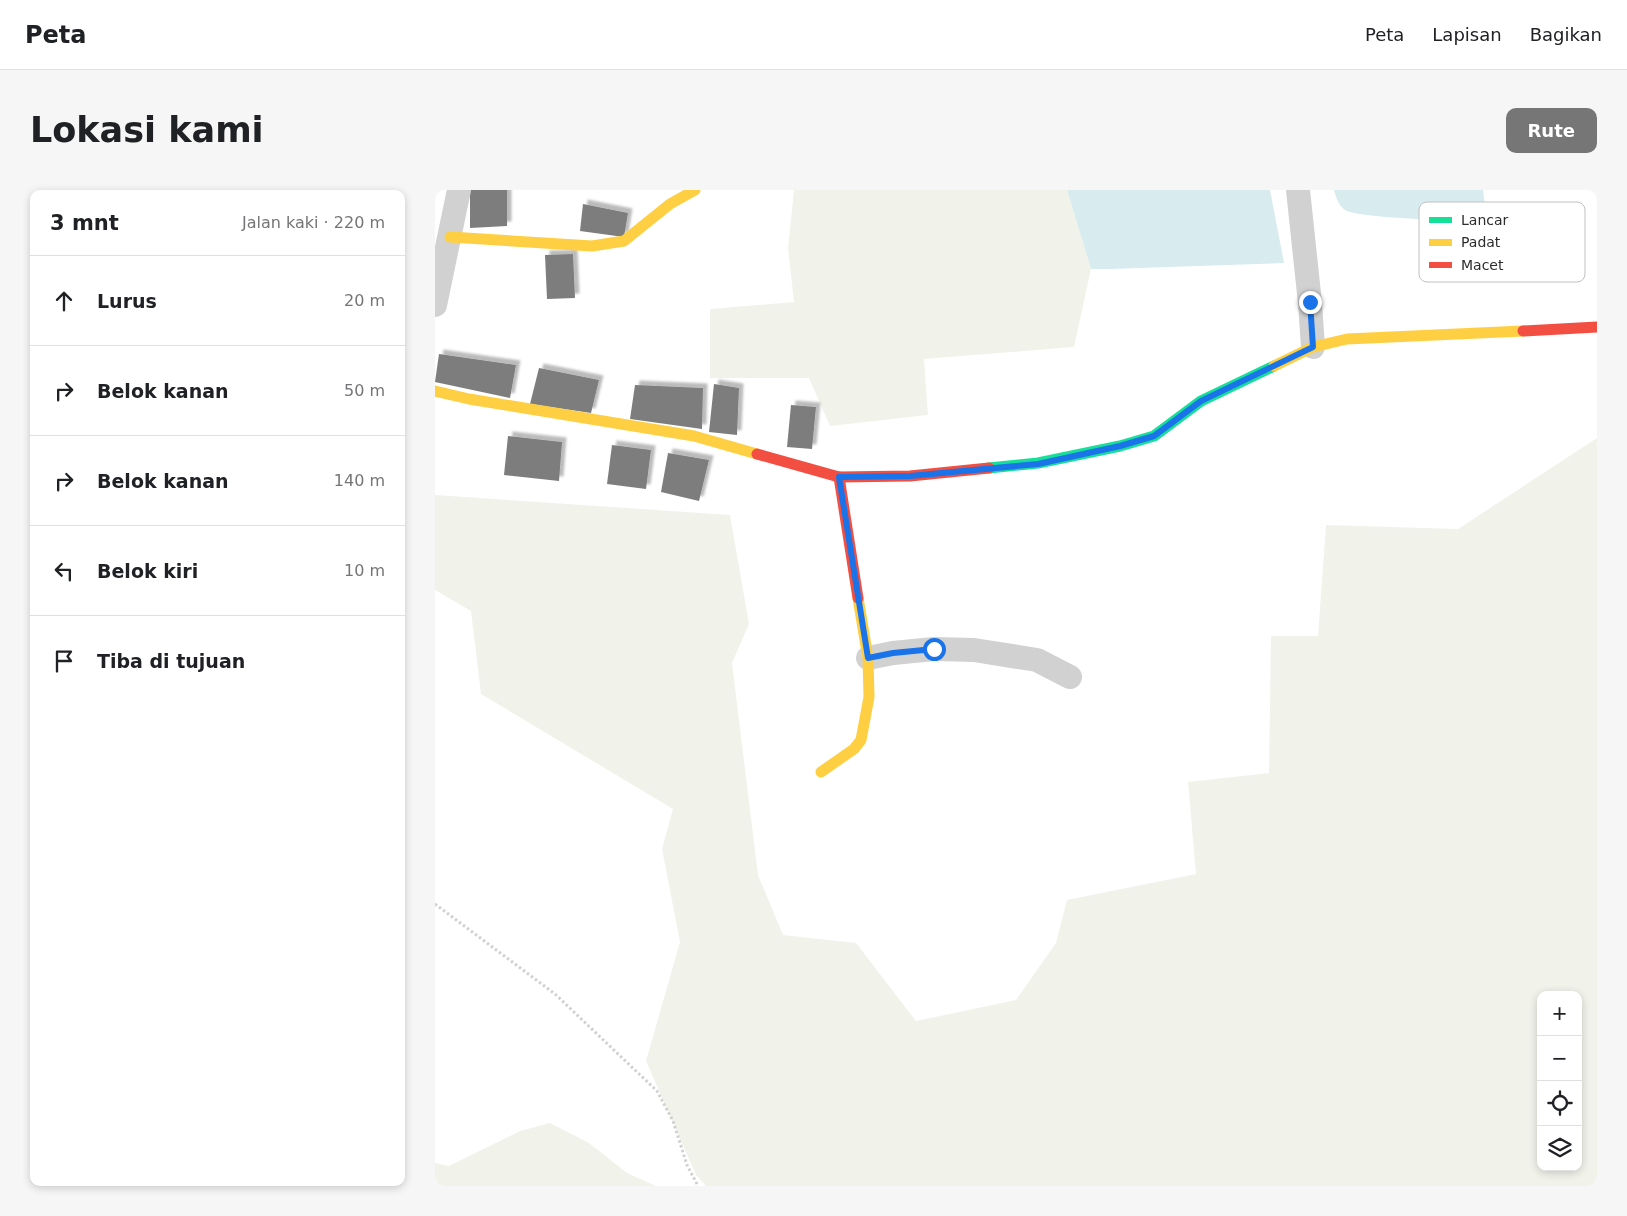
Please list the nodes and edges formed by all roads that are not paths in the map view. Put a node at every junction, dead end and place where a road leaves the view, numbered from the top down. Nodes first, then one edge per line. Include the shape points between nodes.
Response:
1 (459, 190) edge
2 (695, 190) edge
3 (1299, 190) edge
4 (450, 237) junction
5 (435, 305) edge
6 (1596, 323) edge
7 (1313, 347) junction
8 (435, 391) edge
9 (839, 477) junction
10 (868, 658) junction
11 (1070, 678) dead end
12 (821, 772) dead end

1 - 4 street
2 - 4 street via 670,204 625,241 592,246
3 - 7 street
4 - 5 street
6 - 7 street via 1347,339
7 - 9 street via 1201,401 1154,436 1120,446 1038,464 910,476
8 - 9 street via 693,436
9 - 10 street
10 - 11 street via 934,649 974,650 1037,660
10 - 12 street via 869,697 861,740 854,749

